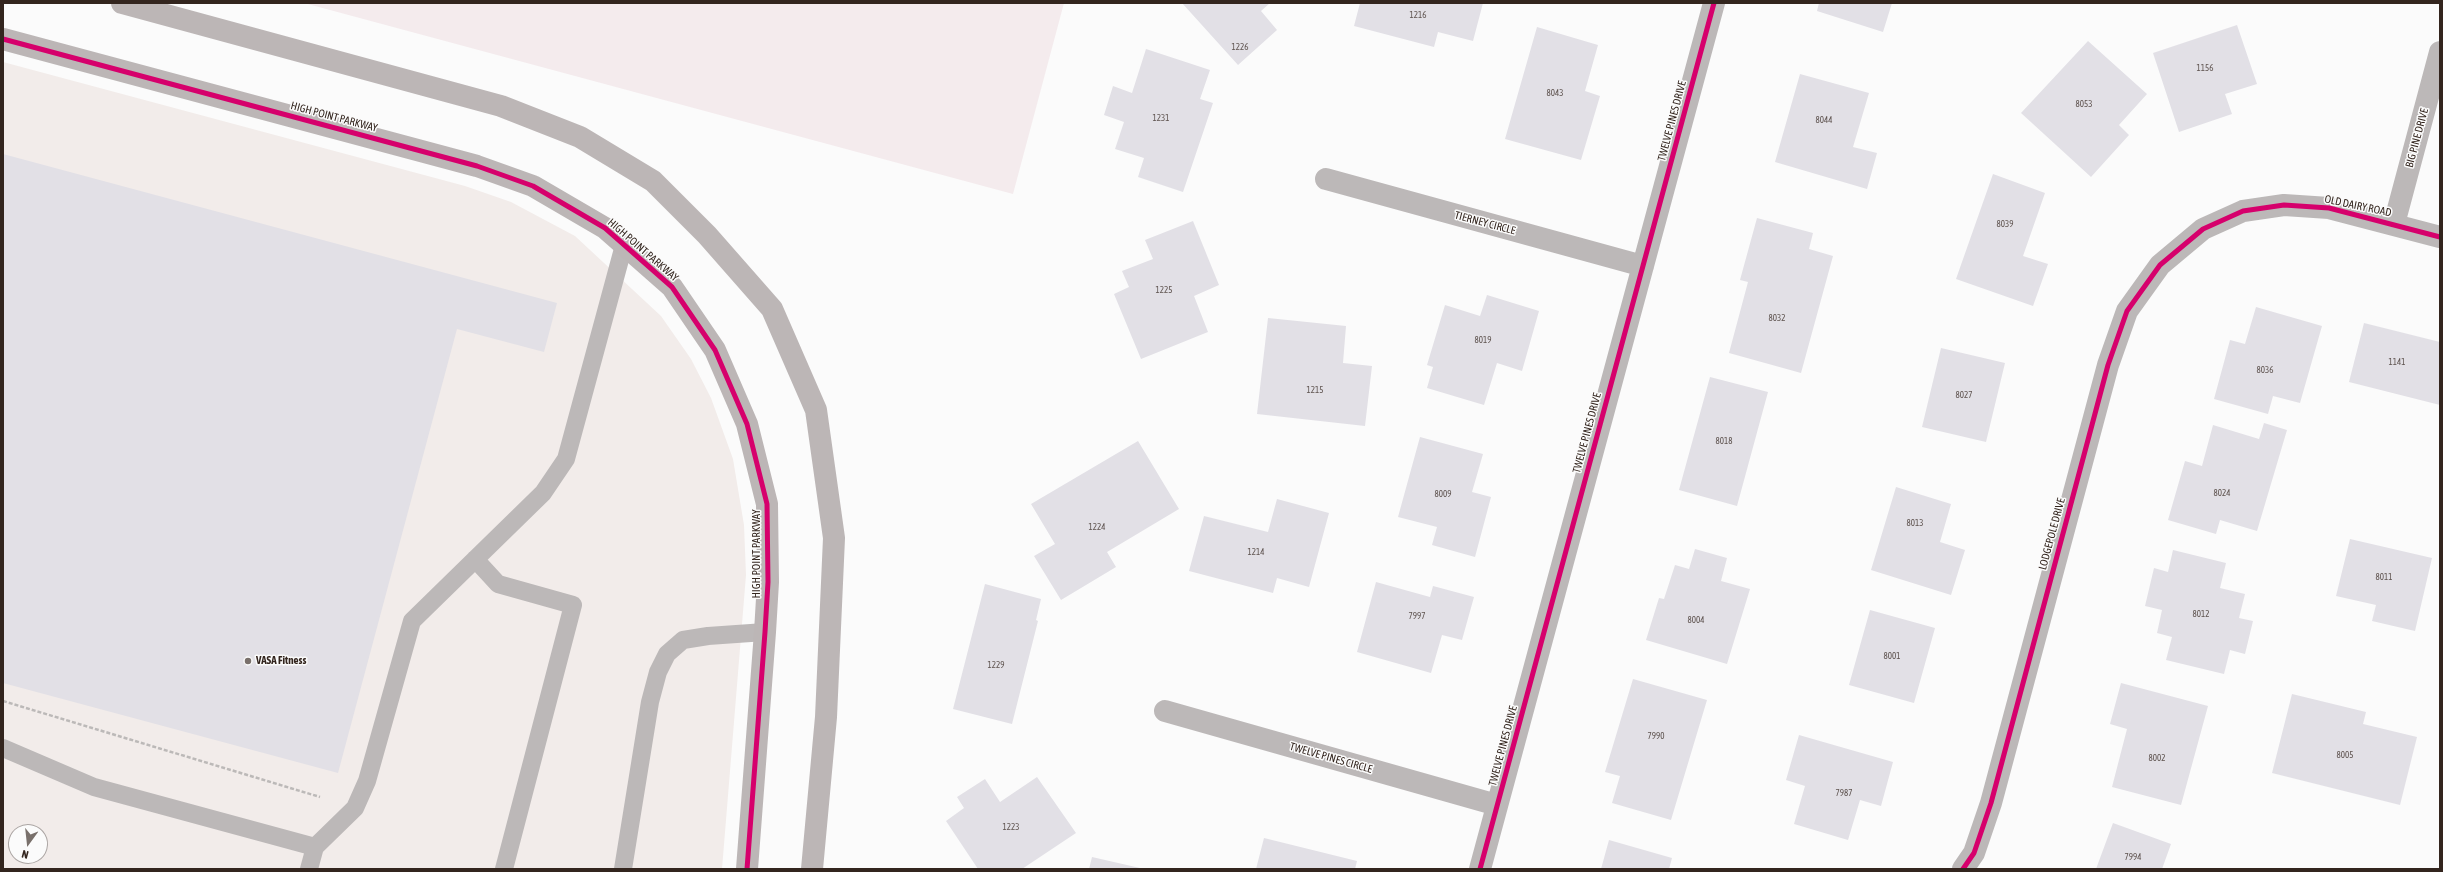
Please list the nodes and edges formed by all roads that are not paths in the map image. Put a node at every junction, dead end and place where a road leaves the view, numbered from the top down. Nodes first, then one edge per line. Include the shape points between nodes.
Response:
1 (122, 3) edge
2 (1714, 3) edge
3 (3, 39) edge
4 (2440, 52) edge
5 (1326, 179) dead end
6 (2394, 224) junction
7 (2202, 228) joint
8 (2440, 237) edge
9 (624, 244) junction
10 (1643, 266) junction
11 (475, 559) junction
12 (765, 632) junction
13 (1165, 711) dead end
14 (3, 748) edge
15 (1497, 804) junction
16 (314, 847) junction
17 (309, 869) edge
18 (504, 869) edge
19 (623, 869) edge
20 (748, 869) edge
21 (812, 869) edge
22 (1480, 869) edge
23 (1963, 869) edge

1 - 21 street via 501,106 580,137 653,181 707,235 772,310 816,410 834,538 826,717
2 - 10 street, TWELVE PINES DRIVE
3 - 9 street, HIGH POINT PARKWAY via 477,166 533,186 605,228
4 - 6 street, BIG PINE DRIVE
5 - 10 street, TIERNEY CIRCLE
6 - 7 street, OLD DAIRY ROAD via 2329,208 2284,206 2244,211
6 - 8 street, OLD DAIRY ROAD
7 - 23 street, LODGEPOLE DRIVE via 2160,265 2127,311 2108,365 1991,803 1974,853
9 - 11 lane via 566,459 543,493
9 - 12 street, HIGH POINT PARKWAY via 672,287 716,350 747,424 767,504 768,582
10 - 15 street, TWELVE PINES DRIVE
11 - 16 lane via 412,620 367,781 355,808
11 - 18 lane via 498,584 573,605
12 - 19 lane via 683,640 667,654 658,672 650,702
12 - 20 street, HIGH POINT PARKWAY
13 - 15 street, TWELVE PINES CIRCLE
14 - 16 lane via 94,787
15 - 22 street, TWELVE PINES DRIVE
16 - 17 lane

